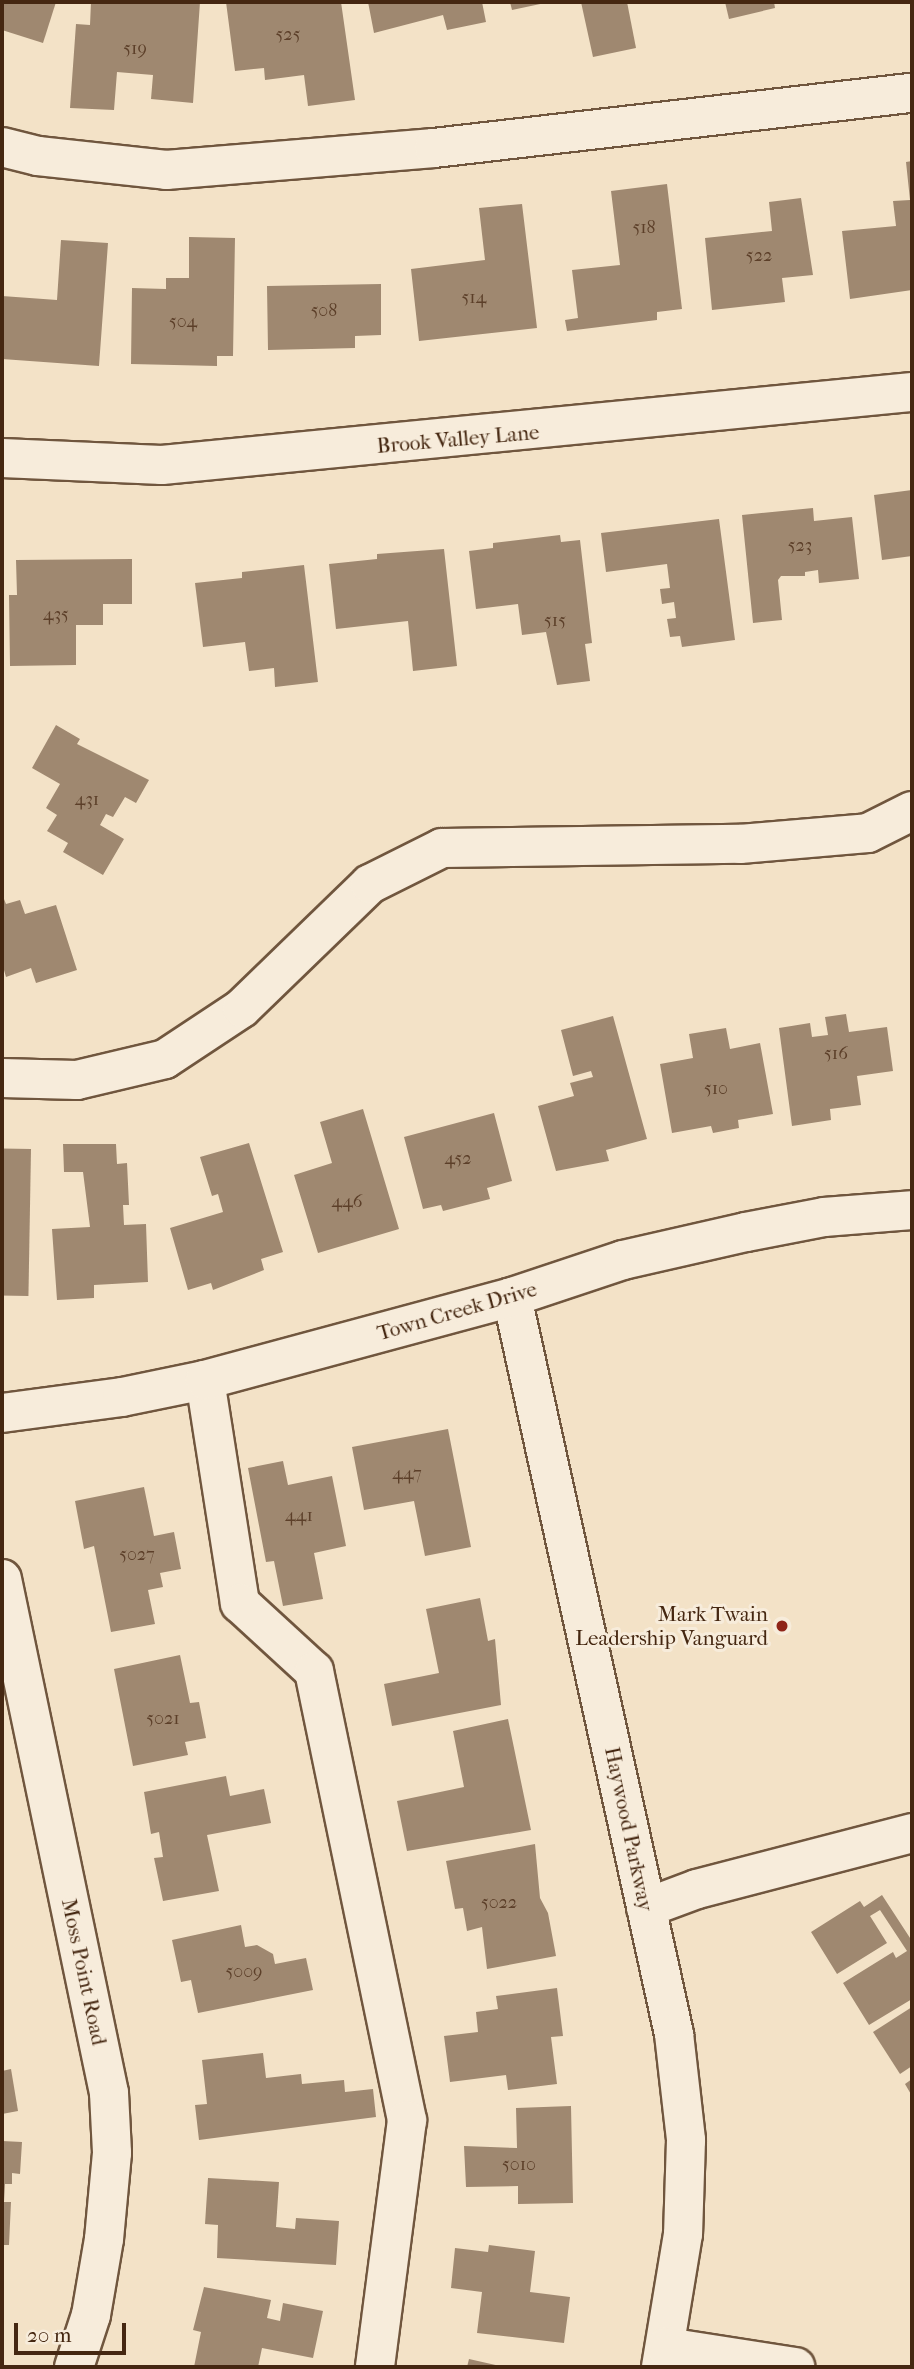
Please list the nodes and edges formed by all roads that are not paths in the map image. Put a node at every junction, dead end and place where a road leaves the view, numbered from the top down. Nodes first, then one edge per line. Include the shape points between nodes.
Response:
1 (912, 93) edge
2 (2, 147) edge
3 (912, 392) edge
4 (2, 458) edge
5 (912, 811) edge
6 (2, 1078) edge
7 (912, 1210) edge
8 (512, 1297) junction
9 (205, 1380) junction
10 (2, 1413) edge
11 (2, 1579) edge
12 (912, 1833) edge
13 (646, 1908) junction
14 (664, 2357) edge
15 (74, 2367) edge
16 (375, 2367) edge
17 (795, 2367) edge

1 - 2 street via 434,148 166,170 38,156
3 - 4 street, Brook Valley Lane via 162,465
5 - 6 street via 868,833 740,844 442,848 370,884 242,1007 166,1059 76,1080
7 - 8 street, Town Creek Drive via 824,1217 746,1232 623,1260
8 - 9 street, Town Creek Drive
8 - 13 street, Haywood Parkway
9 - 10 street, Town Creek Drive
9 - 16 street via 240,1603 314,1671 407,2120
11 - 15 street, Moss Point Road via 109,2093 112,2153 104,2239 91,2315
12 - 13 street via 697,1889
13 - 14 street, Haywood Parkway via 674,2034 686,2140 683,2234
14 - 17 street

